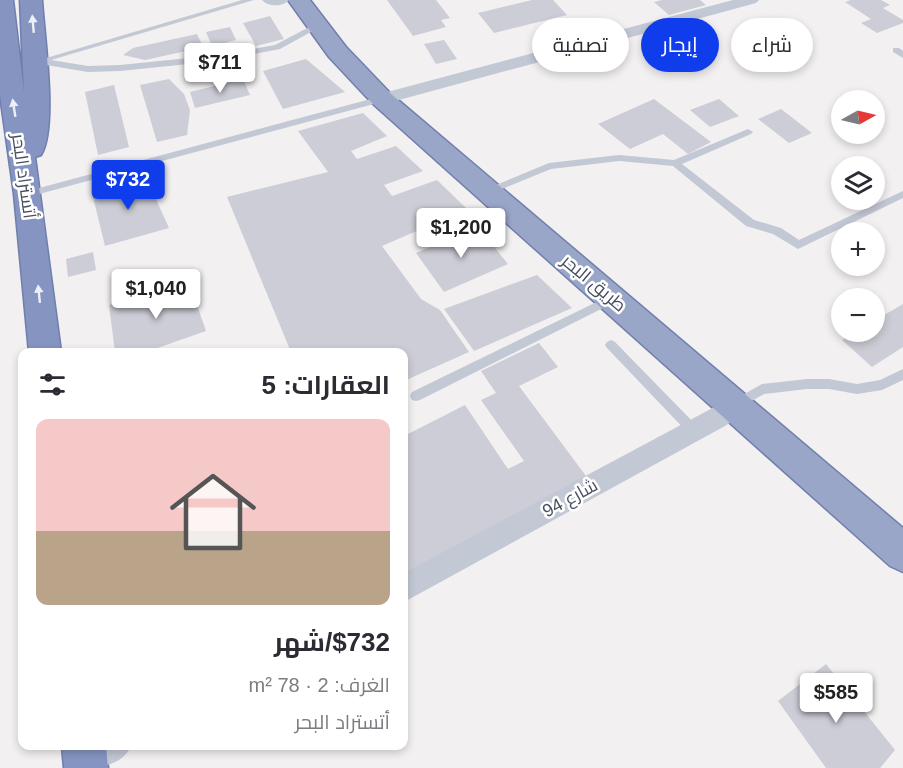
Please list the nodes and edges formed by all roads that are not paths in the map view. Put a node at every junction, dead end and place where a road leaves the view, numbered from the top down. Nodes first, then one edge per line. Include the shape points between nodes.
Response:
1 (2, 0) edge
2 (31, 0) edge
3 (250, 0) edge
4 (270, 0) edge
5 (281, 0) edge
6 (299, 0) edge
7 (751, 0) edge
8 (316, 27) junction
9 (38, 62) junction
10 (382, 99) junction
11 (748, 132) dead end
12 (675, 163) junction
13 (27, 190) junction
14 (487, 192) junction
15 (903, 194) edge
16 (612, 298) junction
17 (611, 345) dead end
18 (45, 348) edge
19 (903, 374) edge
20 (416, 396) dead end
21 (735, 406) junction
22 (693, 430) junction
23 (903, 554) edge
24 (408, 586) edge

13 -> 1 highway, أتستراد البحر
9 -> 2 highway
3 - 9 lane
4 - 5 street
6 - 8 highway, طريق البحر
7 - 10 street
8 - 9 lane via 277,47 218,58 88,69
8 - 10 highway, طريق البحر
9 - 13 highway via 37,114
10 - 13 lane
10 - 14 highway, طريق البحر
11 - 12 lane
12 - 14 lane via 619,158 549,166
12 - 15 lane via 750,224 777,231 798,245
18 -> 13 highway, أتستراد البحر
14 - 16 highway, طريق البحر
16 - 20 lane
16 - 21 highway, طريق البحر
17 - 22 lane
19 - 21 lane via 882,385 857,389 807,384 762,389
21 - 22 street, شارع 94
21 - 23 highway, طريق البحر
22 - 24 street, شارع 94

